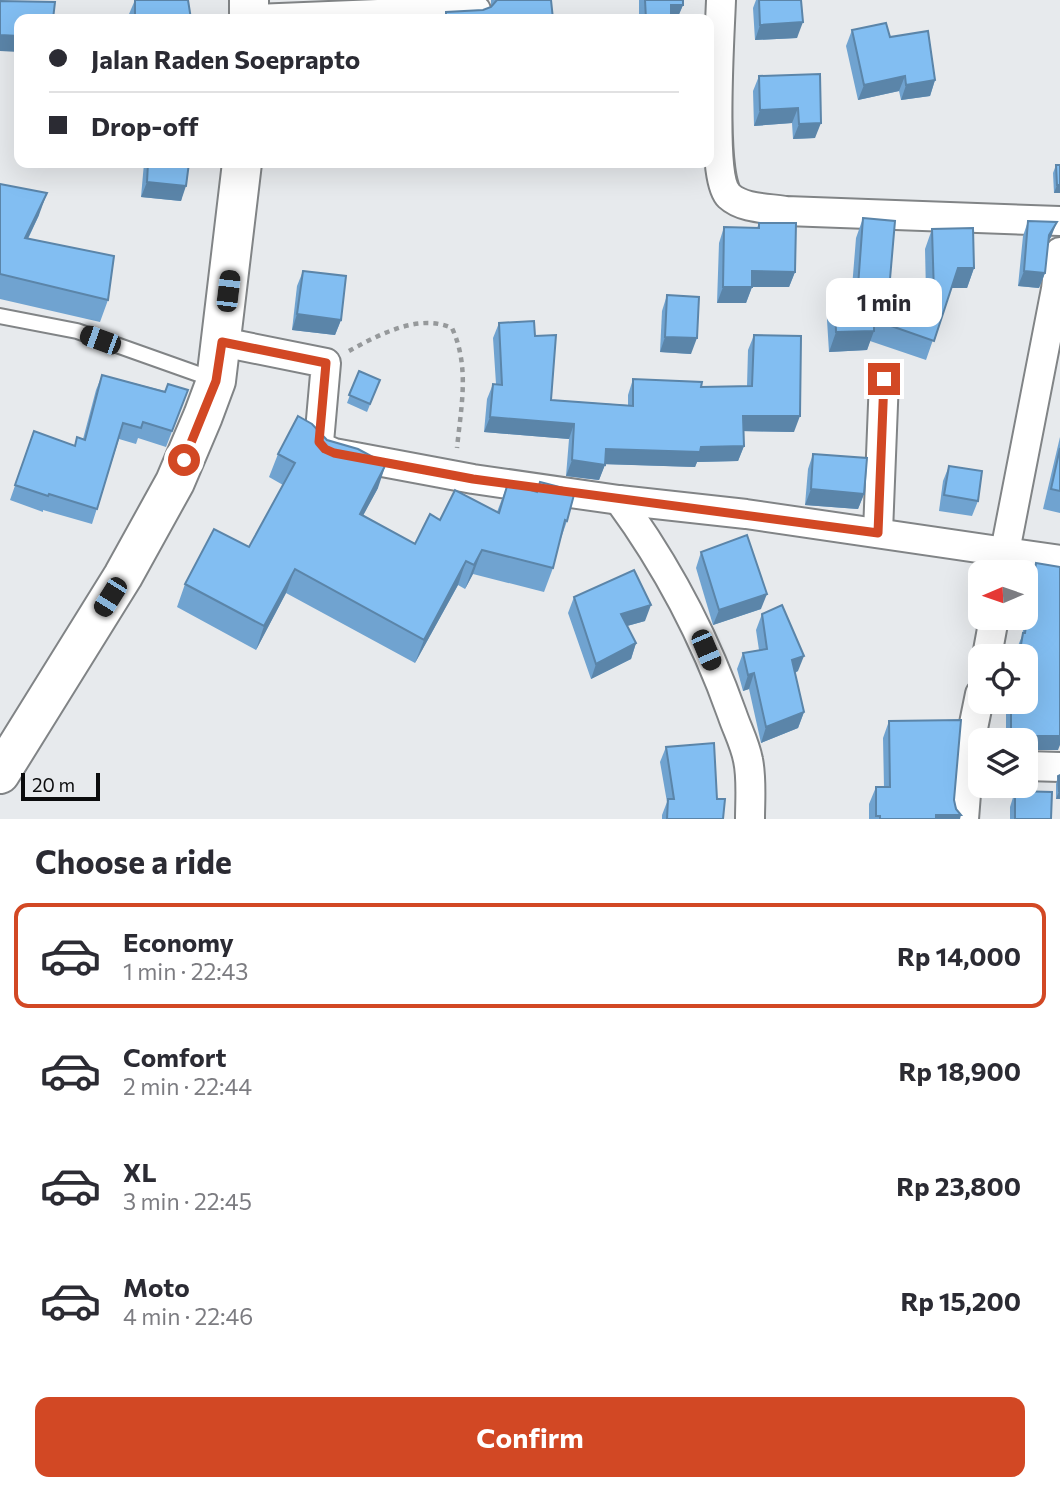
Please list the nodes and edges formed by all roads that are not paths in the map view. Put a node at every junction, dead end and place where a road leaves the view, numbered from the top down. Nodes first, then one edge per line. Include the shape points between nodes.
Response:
1 (721, 0) edge
2 (476, 10) edge
3 (378, 14) edge
4 (241, 168) edge
5 (1060, 221) edge
6 (1060, 251) edge
7 (0, 316) edge
8 (222, 342) junction
9 (1051, 364) edge
10 (884, 379) dead end
11 (216, 381) junction
12 (619, 500) junction
13 (878, 533) junction
14 (990, 560) edge
15 (1004, 560) edge
16 (1060, 560) edge
17 (1038, 561) edge
18 (1038, 766) edge
19 (1060, 767) edge
20 (0, 774) edge
21 (968, 797) edge
22 (750, 819) edge
23 (964, 819) edge

1 - 5 street via 718,126 725,189 732,198 786,211
2 - 3 street
4 - 8 highway
6 - 9 street
7 - 11 lane via 77,331
8 - 11 highway
8 - 12 street via 326,363 319,442 334,453
9 - 15 street
10 - 13 street
11 - 20 highway via 175,482 123,576
12 - 13 street
12 - 22 street via 679,595 722,688 748,759
13 - 14 street
16 - 17 street
18 - 19 street
21 - 23 street

